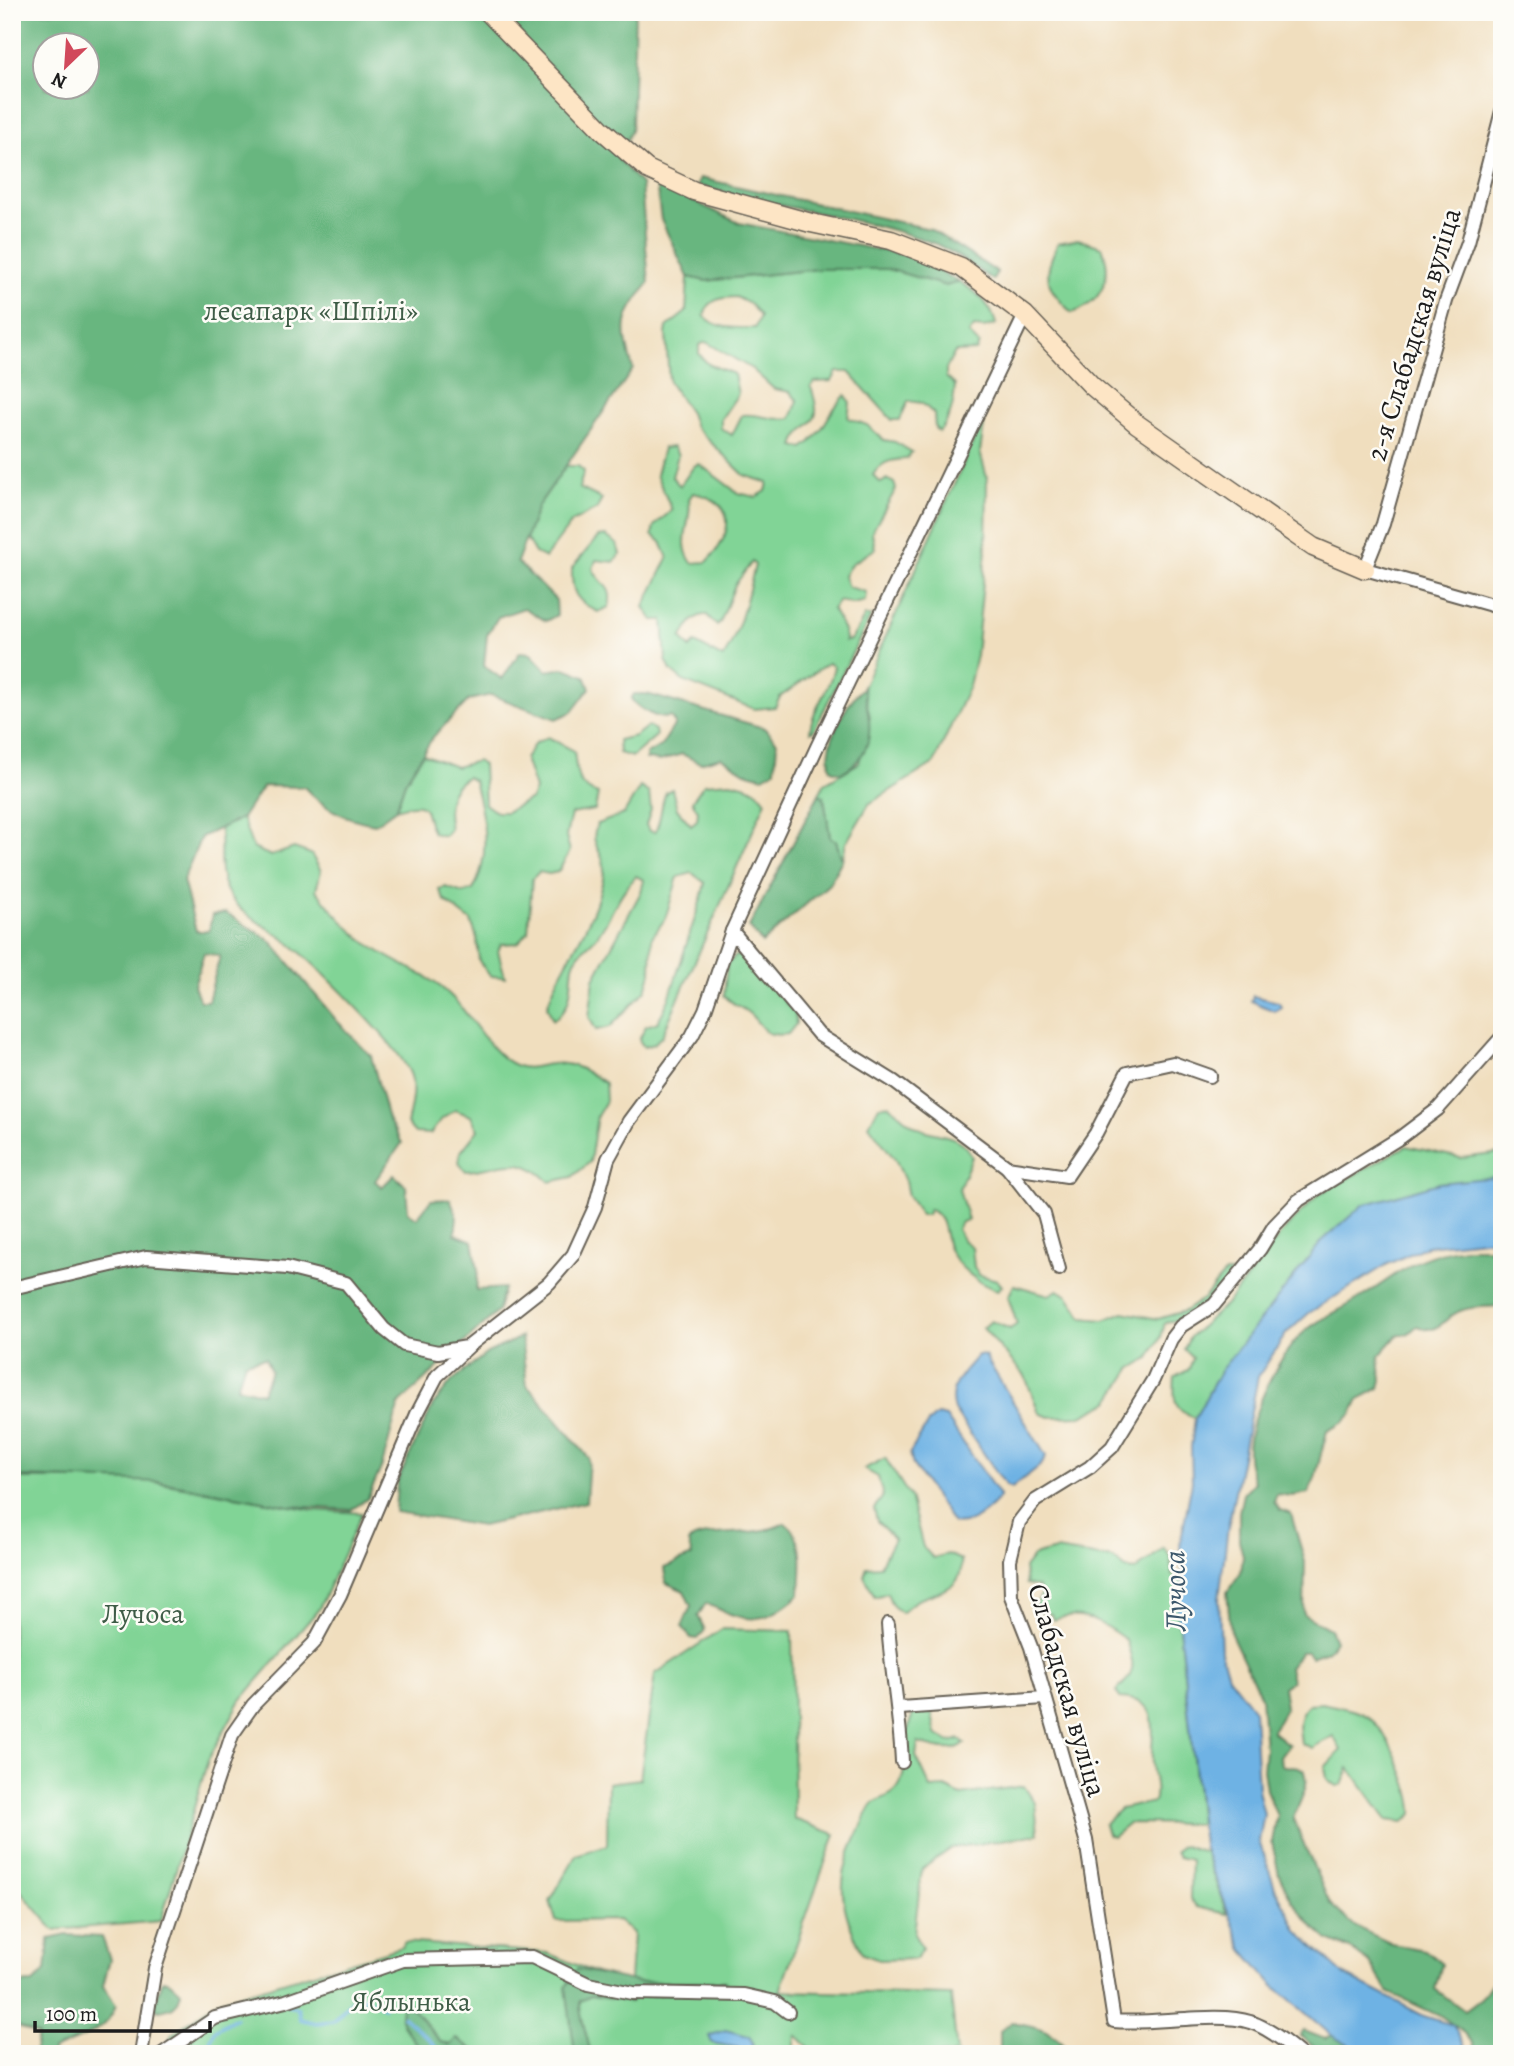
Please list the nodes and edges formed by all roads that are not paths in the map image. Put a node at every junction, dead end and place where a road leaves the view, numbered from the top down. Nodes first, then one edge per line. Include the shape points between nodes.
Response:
1 (488, 12) edge
2 (1502, 111) edge
3 (1026, 315) junction
4 (1365, 569) junction
5 (1502, 608) edge
6 (732, 931) junction
7 (1502, 1037) edge
8 (1210, 1076) dead end
9 (1007, 1167) junction
10 (1059, 1269) dead end
11 (12, 1288) edge
12 (469, 1346) junction
13 (888, 1624) dead end
14 (1045, 1699) junction
15 (900, 1708) junction
16 (902, 1762) dead end
17 (788, 2012) dead end
18 (141, 2054) edge
19 (162, 2054) edge
20 (1300, 2054) edge

1 - 3 street via 603,131 647,169 694,191 891,240 961,267
2 - 4 street, 2-я Слабадская вуліца via 1468,242 1446,301 1383,524
3 - 4 street via 1092,386 1137,424 1313,547
3 - 6 street
4 - 5 street
6 - 9 street via 819,1035 894,1081
6 - 12 street via 692,1035 629,1121 608,1159 595,1207 573,1255 549,1283
7 - 14 street, Слабадская вуліца via 1438,1109 1299,1200 1214,1304 1181,1326 1171,1339 1153,1380 1112,1447 1035,1502 1019,1522 1010,1560 1011,1595
8 - 9 street via 1172,1063 1127,1073 1067,1176
9 - 10 street via 1044,1213
11 - 12 street via 146,1257 287,1268 346,1283 384,1329 404,1345 439,1353
12 - 18 street via 438,1376 417,1414 340,1595 314,1643 253,1705 232,1735 155,1968
13 - 15 street
14 - 15 street
14 - 20 street, Слабадская вуліца via 1086,1840 1114,2021 1250,2022
15 - 16 street
17 - 19 street via 775,2002 744,1995 634,1993 588,1984 532,1958 403,1960 286,2001 215,2018

